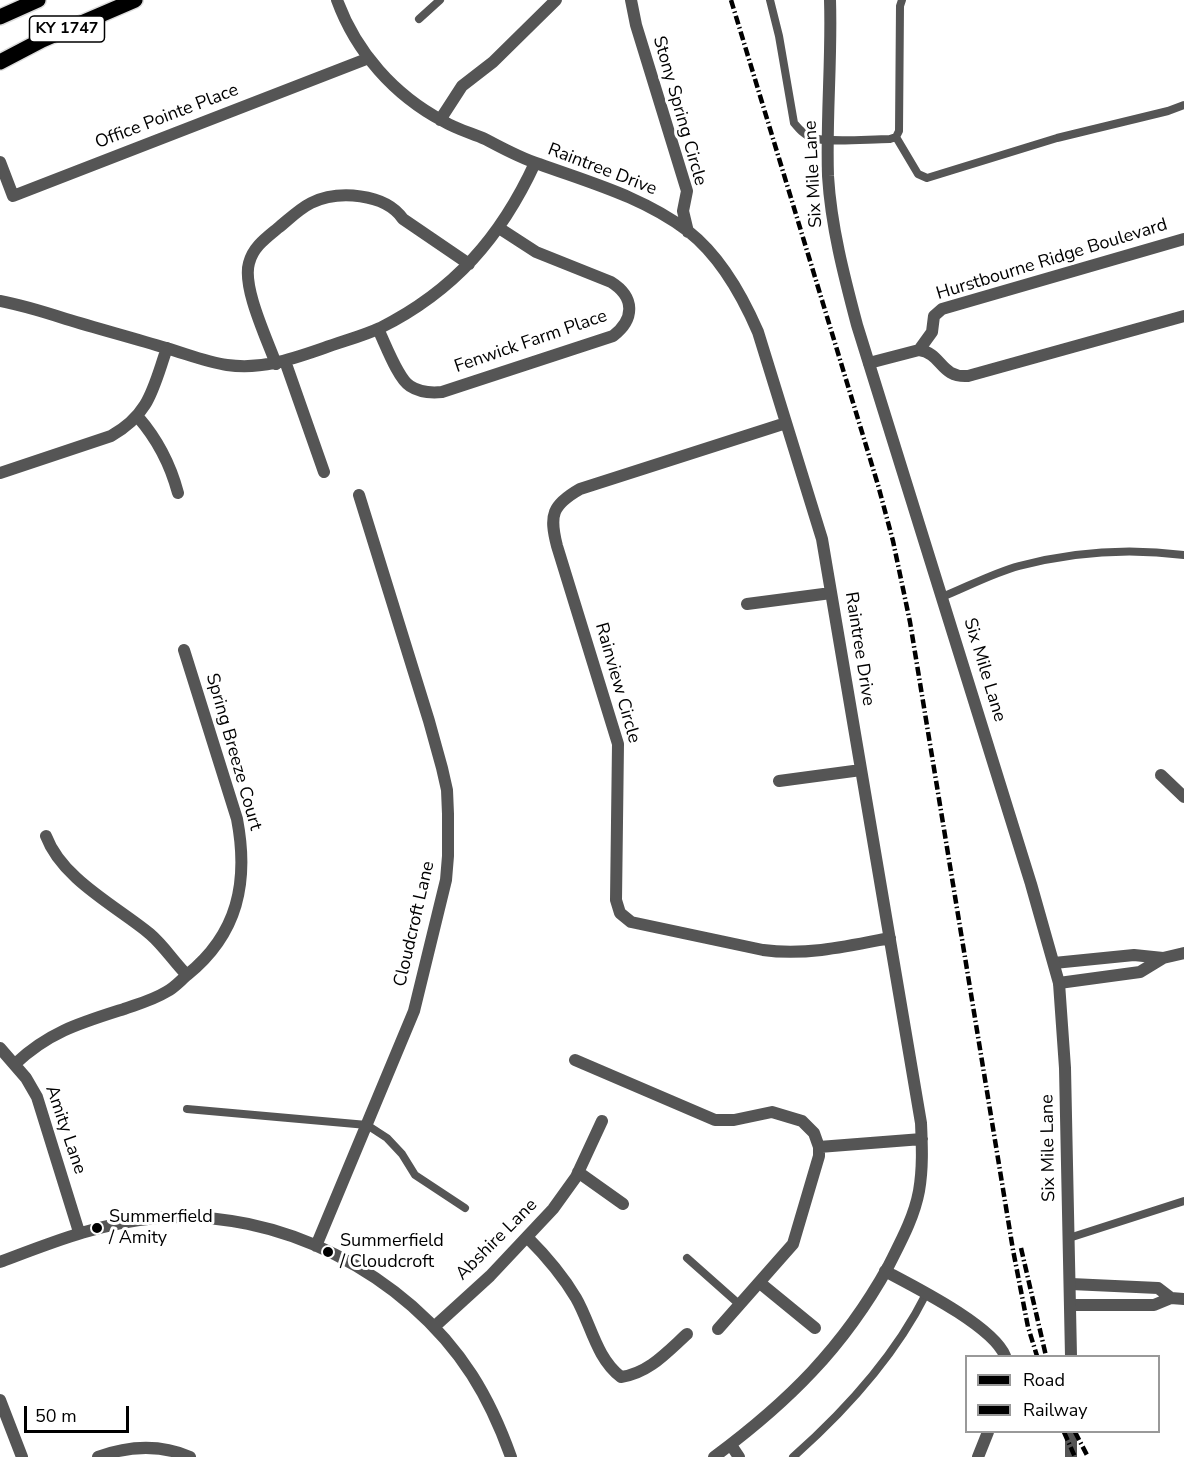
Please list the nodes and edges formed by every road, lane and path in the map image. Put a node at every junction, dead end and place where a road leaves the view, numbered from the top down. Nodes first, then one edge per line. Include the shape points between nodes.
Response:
1 (38, 0) edge
2 (135, 0) edge
3 (337, 0) edge
4 (440, 0) edge
5 (556, 0) edge
6 (631, 0) edge
7 (770, 0) edge
8 (830, 0) edge
9 (902, 0) edge
10 (0, 17) edge
11 (419, 19) dead end
12 (369, 58) junction
13 (0, 62) edge
14 (1184, 105) edge
15 (440, 120) junction
16 (896, 137) junction
17 (828, 139) junction
18 (0, 162) edge
19 (535, 163) junction
20 (499, 228) junction
21 (688, 232) junction
22 (1184, 239) edge
23 (469, 264) junction
24 (0, 301) edge
25 (1184, 316) edge
26 (378, 329) junction
27 (167, 348) junction
28 (919, 350) junction
29 (281, 363) junction
30 (869, 363) junction
31 (138, 417) junction
32 (786, 423) junction
33 (0, 472) edge
34 (324, 472) dead end
35 (178, 493) dead end
36 (358, 495) dead end
37 (1184, 555) edge
38 (831, 593) junction
39 (942, 597) junction
40 (747, 604) dead end
41 (184, 650) dead end
42 (861, 770) junction
43 (1161, 775) dead end
44 (779, 781) dead end
45 (1184, 797) edge
46 (46, 836) dead end
47 (891, 938) junction
48 (1184, 953) edge
49 (1163, 958) junction
50 (1054, 963) junction
51 (187, 975) junction
52 (1059, 983) junction
53 (0, 1048) edge
54 (575, 1060) dead end
55 (15, 1064) junction
56 (187, 1109) dead end
57 (602, 1121) dead end
58 (367, 1125) junction
59 (922, 1138) junction
60 (819, 1147) junction
61 (578, 1172) junction
62 (1184, 1201) edge
63 (623, 1204) dead end
64 (465, 1208) dead end
65 (79, 1232) junction
66 (527, 1237) junction
67 (1069, 1238) junction
68 (316, 1246) junction
69 (687, 1258) dead end
70 (0, 1262) edge
71 (885, 1271) junction
72 (760, 1282) junction
73 (1071, 1284) junction
74 (926, 1294) junction
75 (1178, 1298) edge
76 (741, 1305) junction
77 (1071, 1305) junction
78 (434, 1327) junction
79 (815, 1328) dead end
80 (718, 1329) dead end
81 (687, 1334) dead end
82 (1004, 1355) edge
83 (1071, 1355) edge
84 (0, 1400) edge
85 (987, 1433) edge
86 (1071, 1433) edge
87 (731, 1444) junction
88 (22, 1457) edge
89 (98, 1457) edge
90 (190, 1457) edge
91 (511, 1457) edge
92 (714, 1457) edge
93 (739, 1457) edge
94 (793, 1457) edge
95 (978, 1457) edge
96 (1071, 1457) edge

1 - 10 main road, KY 1747
2 - 13 main road, KY 1747
3 - 12 street, Raintree Drive
4 - 11 lane
5 - 15 street via 493,62 462,86
6 - 21 street, Stony Spring Circle via 687,190 682,211
7 - 17 lane via 794,123 812,137
8 - 17 street, Six Mile Lane
9 - 16 lane
12 - 15 street, Raintree Drive via 398,90
12 - 18 street, Office Pointe Place via 13,196
14 - 16 lane via 927,178 918,174
15 - 19 street, Raintree Drive
16 - 17 lane
17 - 30 street, Six Mile Lane via 828,176 836,237
19 - 20 street
19 - 21 street, Raintree Drive via 636,199
20 - 23 street
20 - 26 street, Fenwick Farm Place via 536,252 620,288 629,303 621,330 613,336 431,393 409,386 402,378
21 - 32 street, Raintree Drive via 715,259 746,306
22 - 28 street, Hurstbourne Ridge Boulevard via 942,309 934,316 932,332
23 - 26 street via 416,308
23 - 29 street via 380,202 334,195 309,204 257,245 248,263 249,291
24 - 27 street
25 - 28 street via 968,376 951,374 933,355
26 - 29 street
27 - 29 street via 230,366
27 - 31 street via 151,394
28 - 30 street
29 - 34 street
30 - 39 street, Six Mile Lane
31 - 33 street via 111,436
31 - 35 street via 164,452
32 - 38 street, Raintree Drive via 818,521
32 - 47 street, Rainview Circle via 580,489 560,502 553,513 551,524 557,546 618,744 616,900 620,913 631,922 780,953 812,952
36 - 58 street, Cloudcroft Lane via 429,721 447,790 448,814 446,880 414,1011
37 - 39 lane via 1139,550 1042,561
38 - 40 street
38 - 42 street, Raintree Drive
39 - 50 street, Six Mile Lane
41 - 51 street, Spring Breeze Court via 237,819 242,857 240,889 229,925 218,945
42 - 44 street
42 - 47 street, Raintree Drive
43 - 45 street
46 - 51 street via 73,875 152,936
47 - 59 street, Raintree Drive
48 - 49 street
49 - 50 street via 1134,955
49 - 52 street via 1140,972
50 - 52 street, Six Mile Lane
51 - 55 street, Spring Breeze Court via 167,992 57,1033
52 - 67 street, Six Mile Lane
53 - 55 street, Amity Lane
54 - 60 street via 715,1120 772,1112 802,1121 814,1133
55 - 65 street, Amity Lane via 37,1097
56 - 58 lane
57 - 61 street, Abshire Lane
58 - 64 lane via 387,1138 415,1175
58 - 68 street, Cloudcroft Lane
59 - 60 street
59 - 71 street, Raintree Drive via 918,1194
60 - 72 street via 793,1244
61 - 63 street
61 - 66 street, Abshire Lane via 553,1209
62 - 67 lane
65 - 68 street via 133,1221 185,1217 268,1229
65 - 70 street
66 - 78 street, Abshire Lane
66 - 81 street via 570,1288 603,1357 621,1377 648,1369
67 - 73 street, Six Mile Lane
68 - 78 street via 395,1292
69 - 76 lane
71 - 74 street
71 - 87 street, Raintree Drive via 836,1346 794,1393
72 - 76 street
72 - 79 street
73 - 75 street via 1158,1288
73 - 77 street, Six Mile Lane
74 - 82 street via 984,1331
74 - 94 lane via 914,1317 864,1383
75 - 77 street via 1154,1305
76 - 80 street
77 - 83 street, Six Mile Lane
78 - 91 street via 472,1375
84 - 88 street
85 - 95 street
86 - 96 street
87 - 92 street, Raintree Drive
87 - 93 street
89 - 90 street via 144,1448

